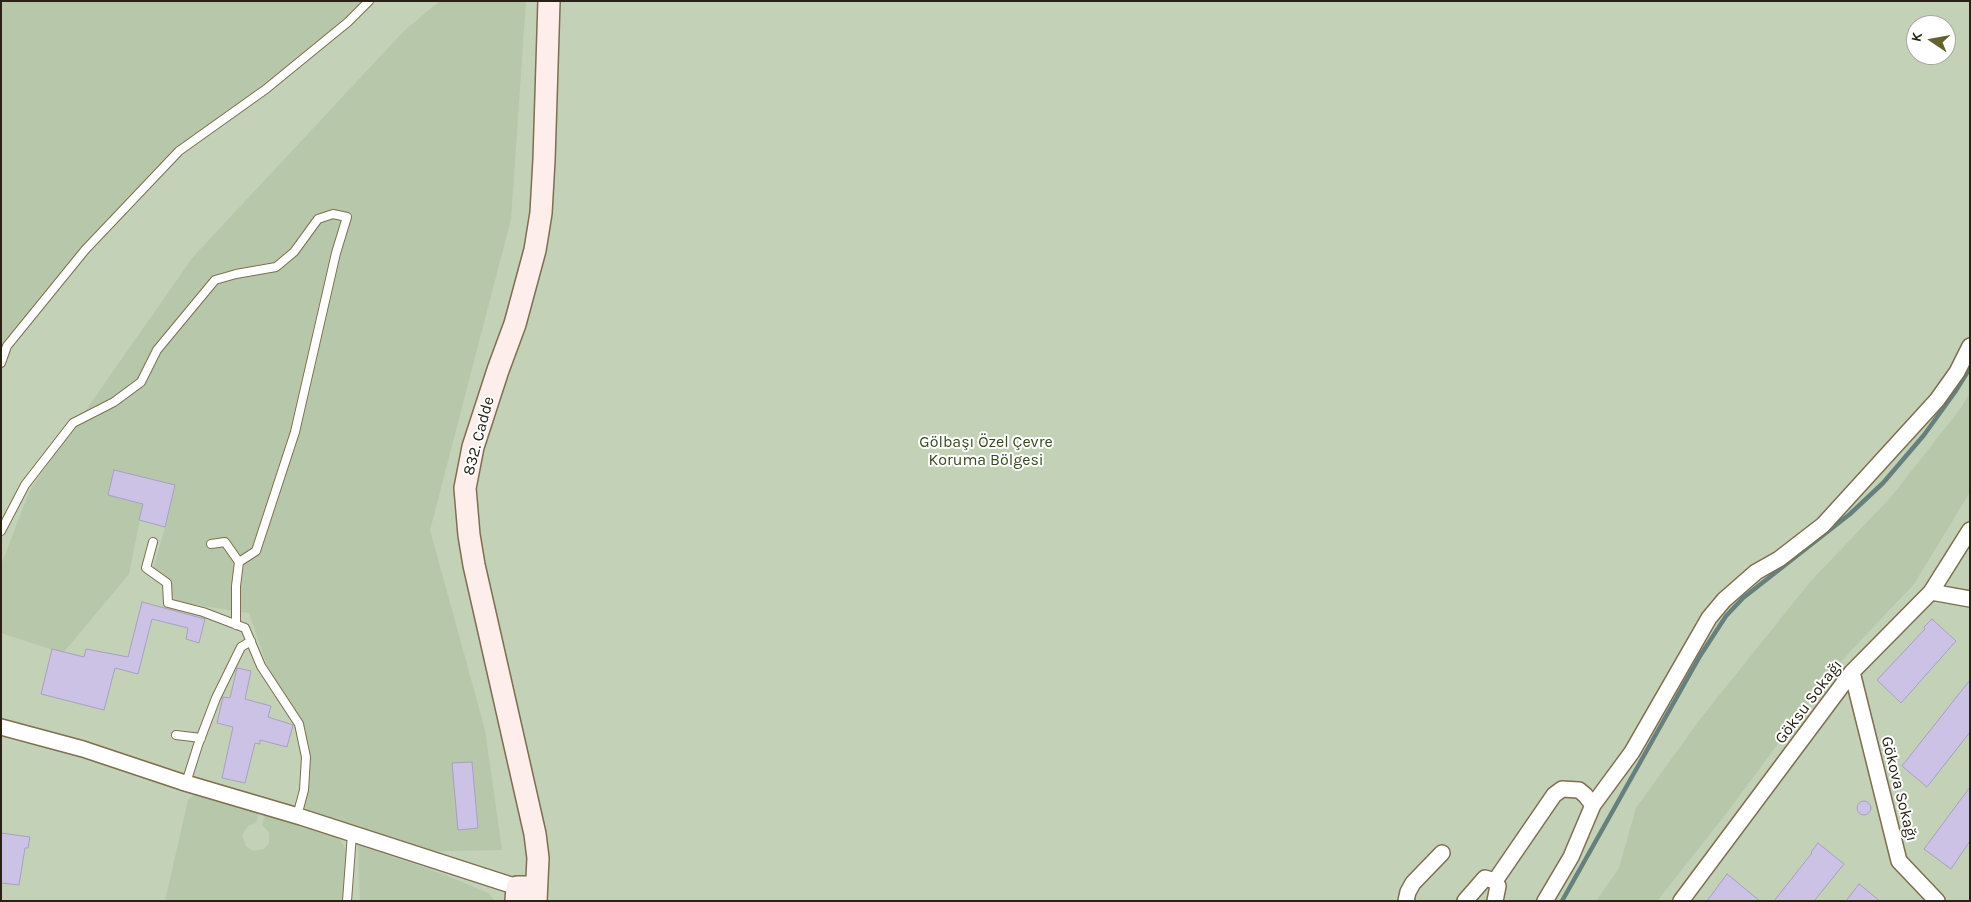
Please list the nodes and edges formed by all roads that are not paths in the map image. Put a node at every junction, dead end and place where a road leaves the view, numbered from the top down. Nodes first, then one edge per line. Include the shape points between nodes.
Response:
1 (369, 1) edge
2 (549, 1) edge
3 (1970, 346) edge
4 (1, 363) edge
5 (1970, 530) edge
6 (1, 531) edge
7 (152, 542) dead end
8 (211, 544) dead end
9 (238, 562) junction
10 (1930, 592) junction
11 (1970, 599) edge
12 (236, 624) junction
13 (251, 641) junction
14 (1852, 672) junction
15 (1, 727) edge
16 (176, 735) dead end
17 (200, 738) junction
18 (186, 783) junction
19 (1593, 805) junction
20 (298, 816) junction
21 (352, 834) junction
22 (1442, 853) dead end
23 (1495, 881) junction
24 (524, 894) edge
25 (347, 901) edge
26 (1406, 901) edge
27 (1465, 901) edge
28 (1495, 901) edge
29 (1545, 901) edge
30 (1681, 901) edge
31 (1937, 901) edge

1 - 4 lane via 266,89 180,151 85,250 7,346
2 - 24 street, 832. Cadde via 544,160 535,250 515,324 473,447 465,488 474,565 535,834 538,858
3 - 19 street via 1937,400 1823,525 1779,559 1756,572 1709,618 1632,752
5 - 10 street, Göksu Sokağı
6 - 9 lane via 25,485 73,423 114,402 141,382 157,350 215,280 276,267 294,252 318,219 333,214 347,217 295,432 256,551
7 - 12 lane via 146,568 167,583 168,603
8 - 9 lane via 225,542
9 - 12 lane
10 - 11 street
10 - 14 street, Göksu Sokağı
12 - 13 lane via 245,628
13 - 17 lane via 241,647
13 - 20 lane via 261,666 299,724 306,757
14 - 30 street, Göksu Sokağı
14 - 31 street, Gökova Sokağı via 1899,861
15 - 18 street via 83,749
16 - 17 lane
17 - 18 lane
18 - 20 street
19 - 23 street via 1579,790 1562,789 1554,795
19 - 29 street via 1571,857
20 - 21 street
21 - 24 street
21 - 25 lane
22 - 26 street via 1413,883
23 - 27 street via 1485,878
23 - 28 street via 1498,886

